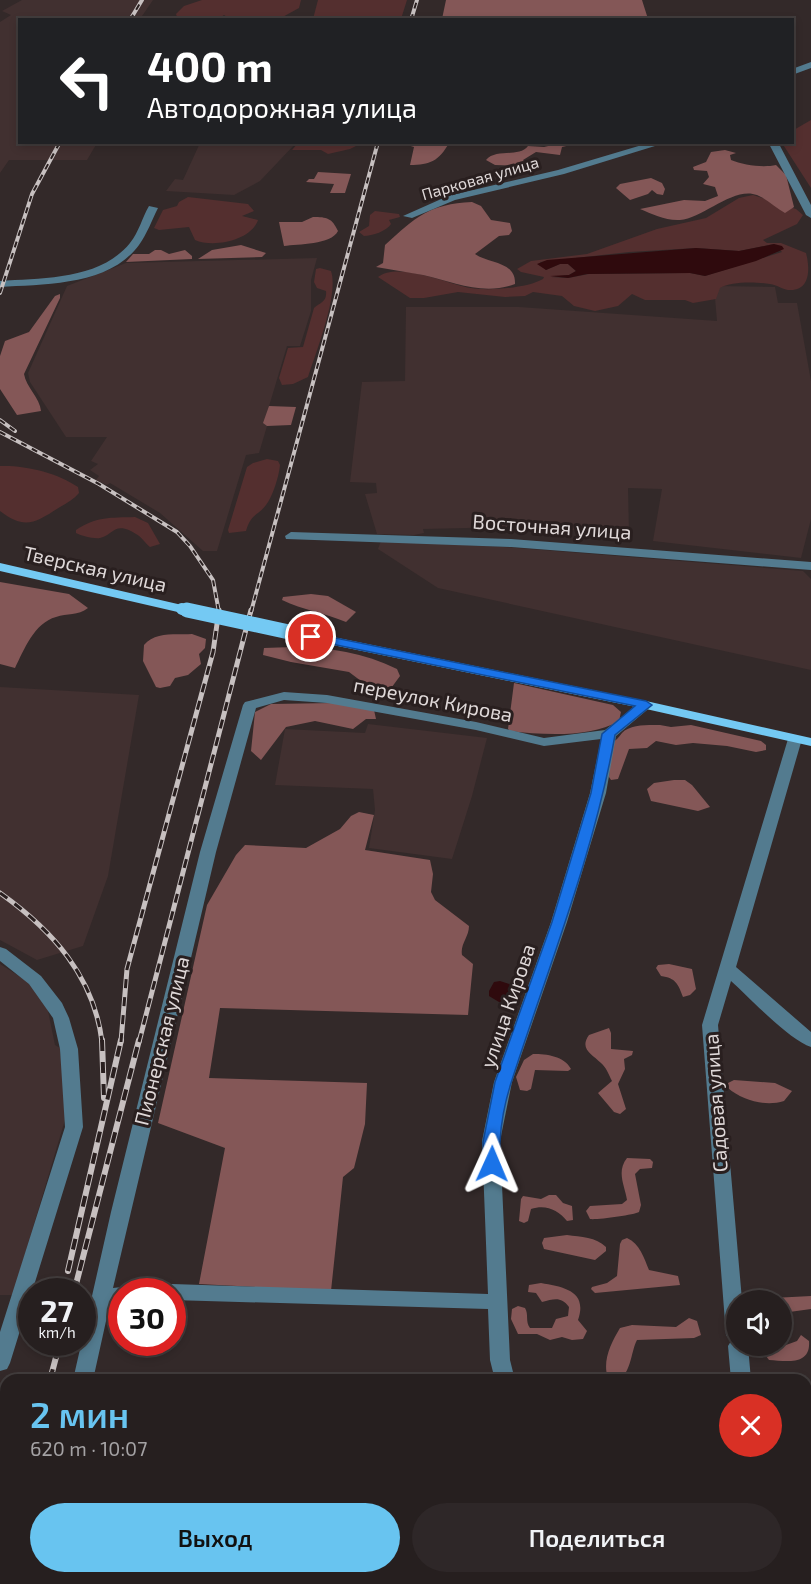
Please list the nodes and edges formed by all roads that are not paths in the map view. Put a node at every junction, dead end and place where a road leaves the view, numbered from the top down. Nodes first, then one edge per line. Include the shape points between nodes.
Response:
1 (811, 65) edge
2 (794, 71) edge
3 (657, 144) edge
4 (774, 144) edge
5 (153, 208) dead end
6 (811, 215) edge
7 (408, 216) dead end
8 (0, 284) edge
9 (291, 536) dead end
10 (811, 566) edge
11 (0, 567) edge
12 (250, 705) joint
13 (646, 705) junction
14 (609, 734) junction
15 (803, 740) edge
16 (0, 953) edge
17 (728, 969) junction
18 (811, 1041) edge
19 (732, 1290) edge
20 (186, 1292) edge
21 (101, 1296) junction
22 (108, 1296) edge
23 (498, 1302) junction
24 (739, 1356) edge
25 (0, 1363) edge
26 (84, 1374) edge
27 (504, 1374) edge
28 (740, 1374) edge

1 - 2 street
3 - 7 street, Парковая улица via 452,198
4 - 6 street
5 - 8 street via 133,247 110,264 74,277
9 - 10 street, Восточная улица via 512,543
11 - 13 main road, Тверская улица, bridge via 289,632
12 - 14 street, переулок Кирова via 284,696 327,699 544,742
12 - 21 street, Пионерская улица via 208,852
13 - 14 street
13 - 15 main road, Тверская улица
14 - 23 street, улица Кирова via 598,793 559,922 503,1082 491,1142
15 - 17 street, Садовая улица via 773,807
16 - 25 street via 35,980 61,1018 69,1049 74,1127
17 - 18 street
17 - 19 street, Садовая улица via 710,1025
20 - 23 street
21 - 22 street
21 - 26 street, Пионерская улица
23 - 27 street, улица Кирова
24 - 28 street

